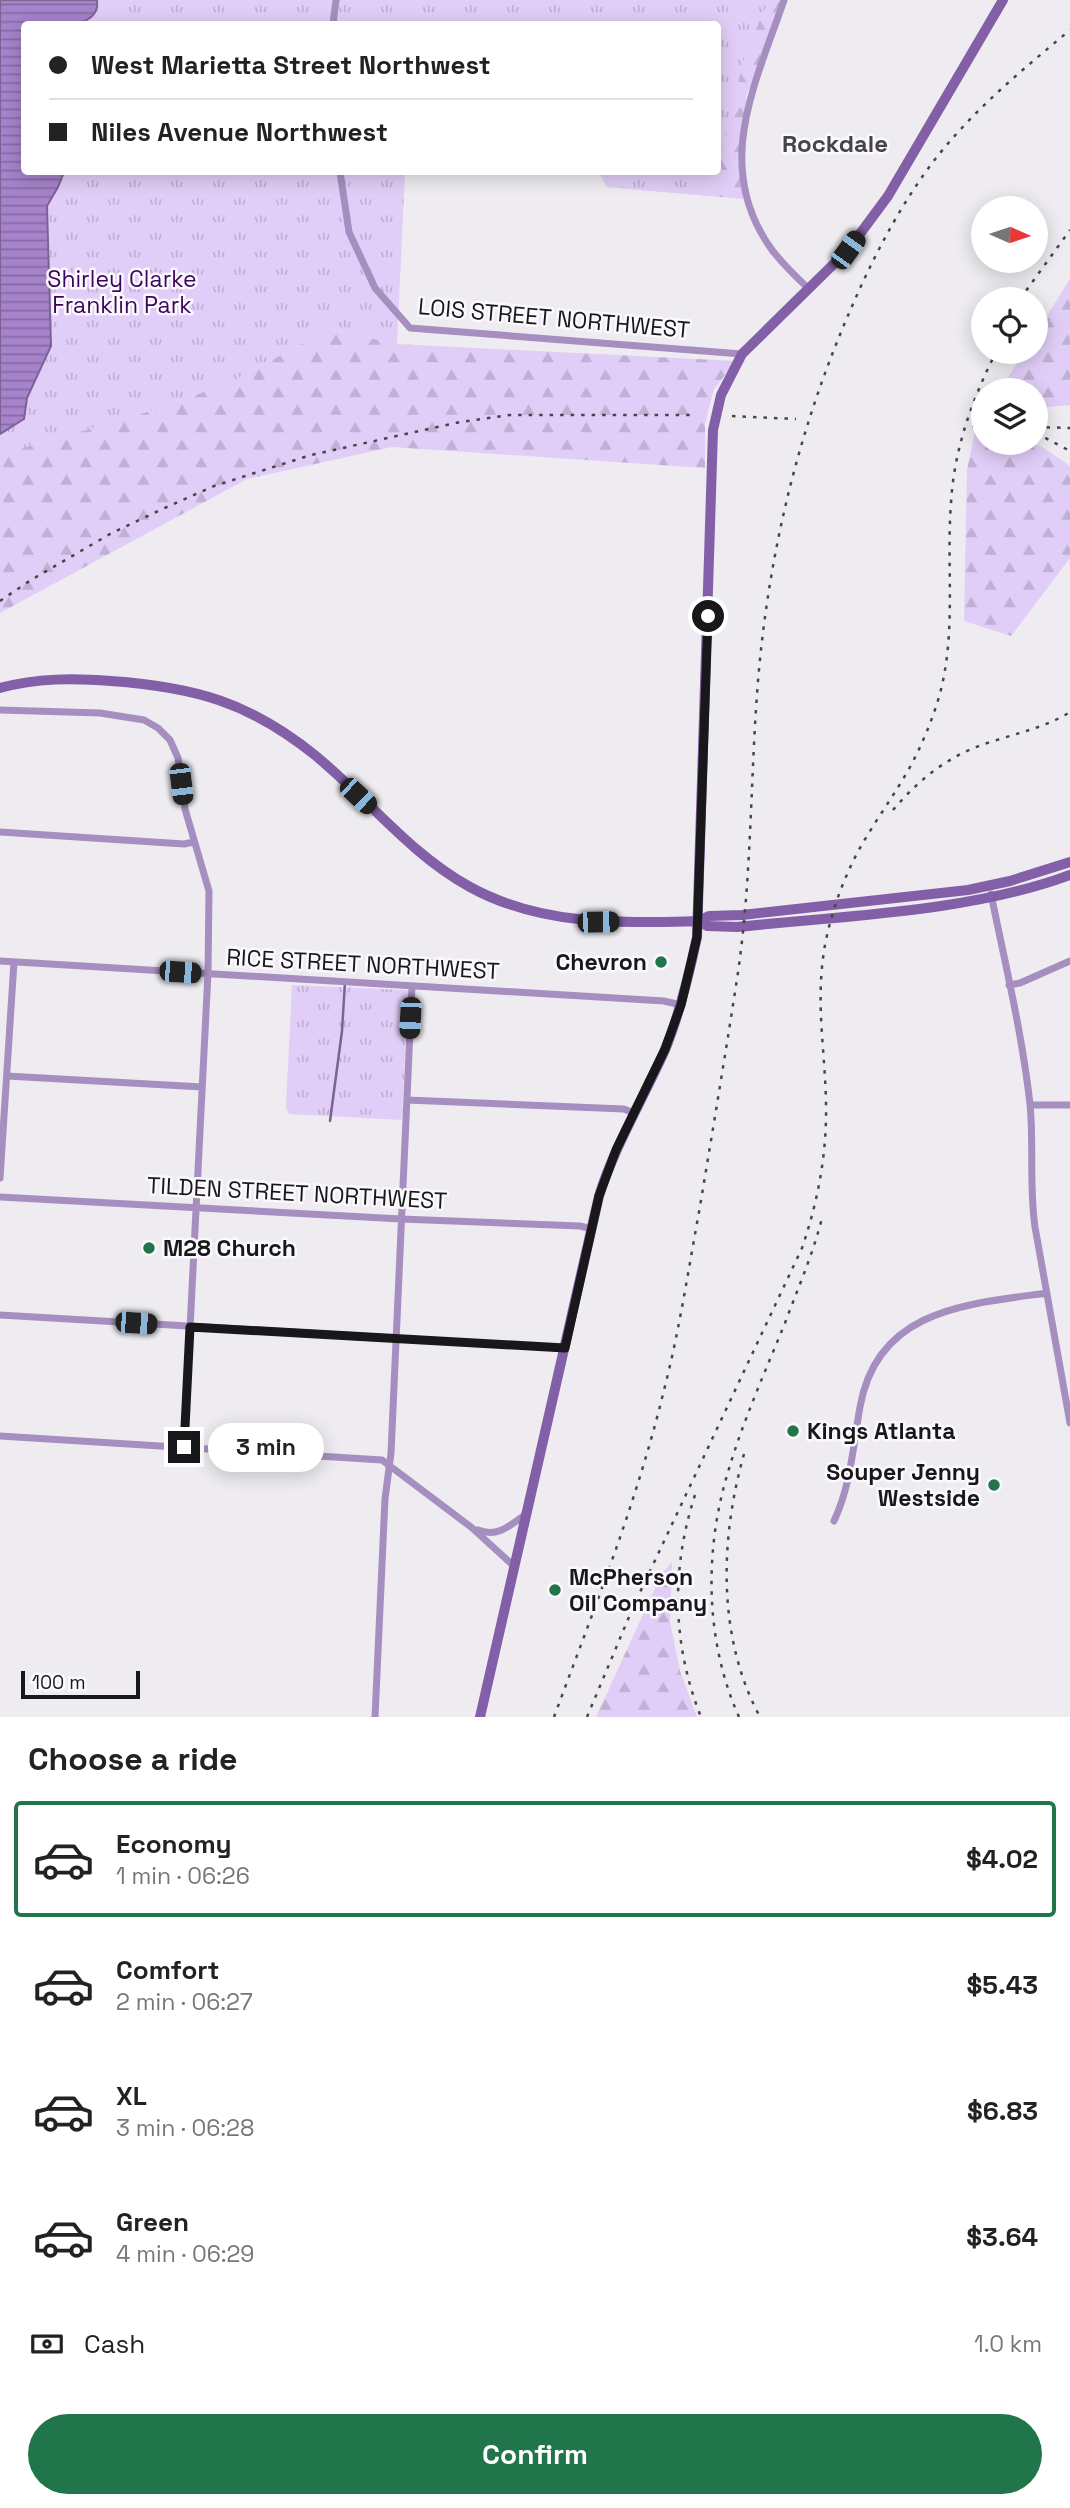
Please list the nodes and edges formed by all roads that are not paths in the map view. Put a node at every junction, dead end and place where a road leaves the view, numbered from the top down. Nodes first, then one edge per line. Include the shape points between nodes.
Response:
1 (336, 0) edge
2 (784, 0) edge
3 (1003, 0) edge
4 (333, 21) edge
5 (340, 175) edge
6 (809, 289) junction
7 (742, 354) junction
8 (0, 688) edge
9 (0, 710) edge
10 (0, 832) edge
11 (194, 842) junction
12 (1070, 862) edge
13 (1070, 875) edge
14 (991, 891) junction
15 (698, 921) junction
16 (719, 921) junction
17 (0, 961) edge
18 (14, 961) junction
19 (1070, 961) edge
20 (208, 974) junction
21 (1009, 985) junction
22 (412, 986) junction
23 (681, 1005) junction
24 (7, 1076) junction
25 (3, 1085) edge
26 (202, 1087) junction
27 (407, 1100) junction
28 (1030, 1105) junction
29 (1070, 1105) edge
30 (634, 1113) junction
31 (0, 1178) edge
32 (0, 1197) edge
33 (196, 1206) junction
34 (401, 1219) junction
35 (592, 1229) junction
36 (1047, 1293) junction
37 (0, 1315) edge
38 (190, 1327) junction
39 (396, 1339) junction
40 (565, 1348) junction
41 (1070, 1423) edge
42 (0, 1436) edge
43 (184, 1447) junction
44 (389, 1464) junction
45 (527, 1513) junction
46 (834, 1521) dead end
47 (471, 1527) junction
48 (515, 1567) junction
49 (374, 1717) edge
50 (480, 1717) edge

1 - 4 street
2 - 6 street via 746,115 741,162 750,209 761,232
3 - 6 street via 887,197 848,250
5 - 7 street, LOIS STREET NORTHWEST via 349,232 375,288 410,328
6 - 7 street
7 - 15 street via 721,395 713,430
8 - 15 street via 83,679 162,685 222,701 278,728 312,753 431,862 470,887 512,906 572,920
9 - 11 street via 122,715 158,728 178,758 184,809
10 - 11 street
11 - 20 street via 209,891
12 - 14 street
13 - 14 street via 1035,887
14 - 16 street
14 - 16 street via 862,914 737,927
14 - 21 street
15 - 16 street via 707,926
15 - 23 street
17 - 18 street, RICE STREET NORTHWEST
18 - 20 street, RICE STREET NORTHWEST
18 - 24 street
19 - 21 street
20 - 22 street, RICE STREET NORTHWEST
20 - 26 street
21 - 28 street
22 - 23 street, RICE STREET NORTHWEST
22 - 27 street
23 - 30 street
24 - 25 street
24 - 26 street
25 - 31 street
26 - 33 street
27 - 30 street
27 - 34 street
28 - 29 street
28 - 36 street via 1033,1212
30 - 35 street via 607,1172
32 - 33 street, TILDEN STREET NORTHWEST
33 - 34 street, TILDEN STREET NORTHWEST
33 - 38 street
34 - 35 street, TILDEN STREET NORTHWEST
34 - 39 street
35 - 40 street
36 - 41 street
36 - 46 street via 939,1312 912,1325 887,1346 864,1388 847,1486
37 - 38 street
38 - 39 street
38 - 43 street
39 - 40 street
39 - 44 street
40 - 45 street
42 - 43 street
43 - 44 street via 366,1458
44 - 47 street
44 - 49 street
45 - 47 street via 503,1530 484,1532
45 - 48 street
47 - 48 street
48 - 50 street

